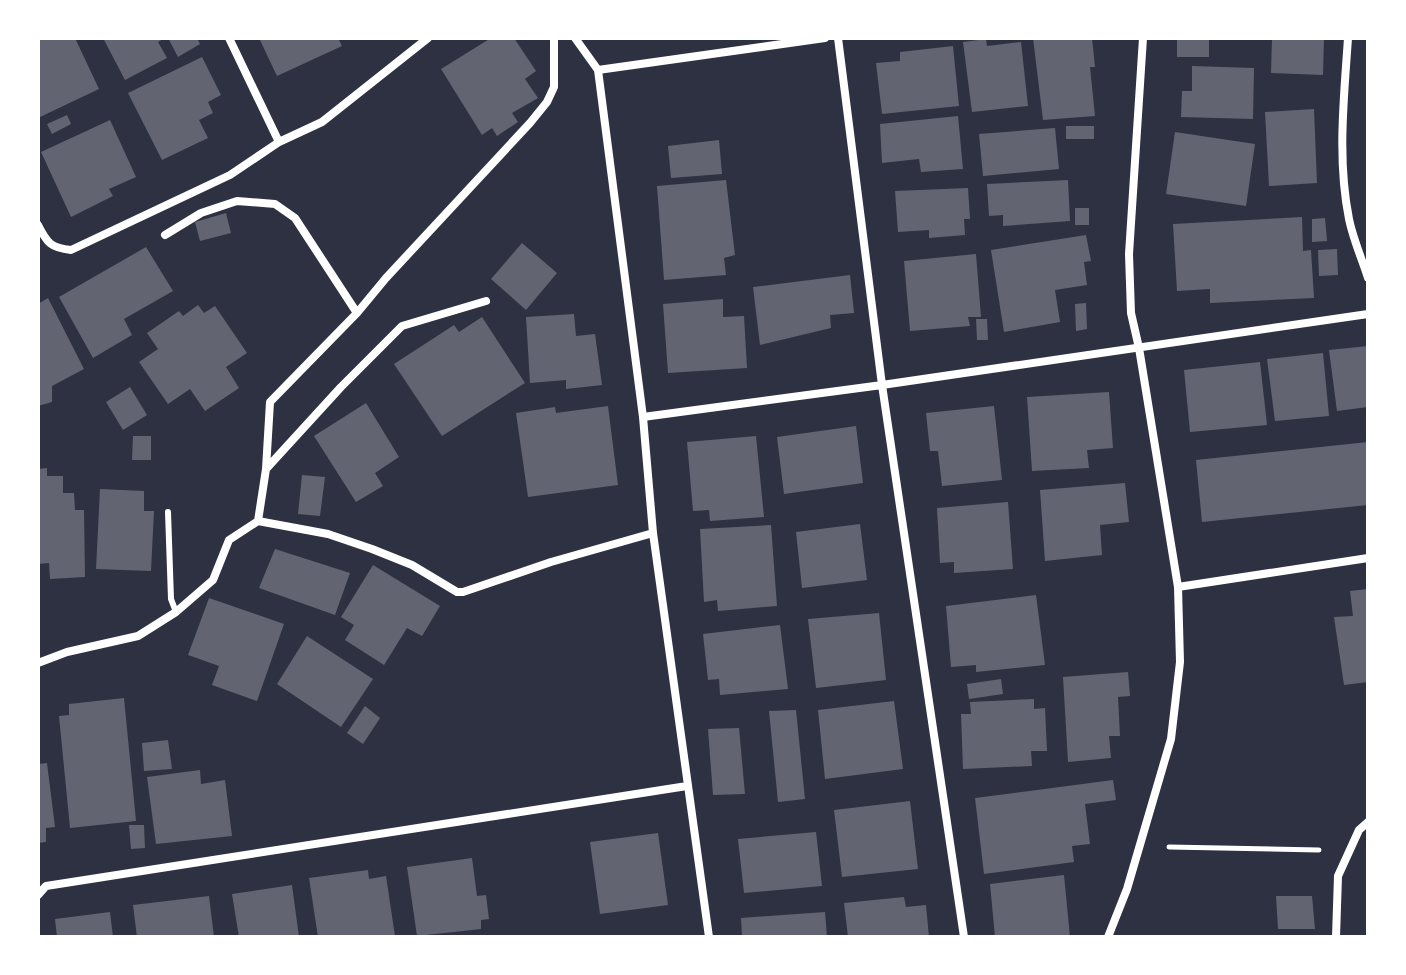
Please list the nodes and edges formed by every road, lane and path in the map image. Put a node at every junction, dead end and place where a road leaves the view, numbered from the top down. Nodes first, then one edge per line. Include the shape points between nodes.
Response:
1 (229, 38) edge
2 (428, 38) edge
3 (554, 38) edge
4 (575, 38) edge
5 (825, 38) edge
6 (838, 38) edge
7 (1143, 38) edge
8 (1348, 38) edge
9 (598, 70) junction
10 (279, 142) junction
11 (38, 225) edge
12 (165, 235) dead end
13 (1368, 278) edge
14 (486, 301) dead end
15 (357, 313) junction
16 (1368, 314) edge
17 (1139, 348) junction
18 (882, 385) junction
19 (643, 417) junction
20 (266, 469) junction
21 (168, 512) dead end
22 (258, 521) junction
23 (653, 533) junction
24 (1368, 558) edge
25 (1178, 587) junction
26 (176, 612) junction
27 (38, 663) edge
28 (687, 786) junction
29 (1368, 822) edge
30 (1166, 847) dead end
31 (1327, 851) dead end
32 (38, 895) edge
33 (709, 937) edge
34 (964, 937) edge
35 (1108, 937) edge
36 (1336, 937) edge

1 - 10 street
2 - 10 street via 322,122
3 - 15 street via 554,87 547,102
4 - 9 street
5 - 9 street
6 - 18 street
7 - 17 street via 1129,254 1131,313
8 - 13 street via 1343,176
9 - 19 street
10 - 11 street via 230,175 71,250 57,249
12 - 15 street via 201,213 237,201 275,204 301,226
14 - 20 street via 402,326
15 - 20 street via 270,402
16 - 17 street
17 - 18 street
17 - 25 street
18 - 19 street
18 - 34 street
19 - 23 street
20 - 22 street
21 - 26 lane
22 - 23 street via 328,534 372,549 457,592
22 - 26 street via 229,540 213,580
23 - 28 street
24 - 25 street
25 - 35 street via 1180,662 1171,739
26 - 27 street via 138,636
28 - 32 street via 46,886
28 - 33 street
29 - 36 street via 1338,876
30 - 31 path

